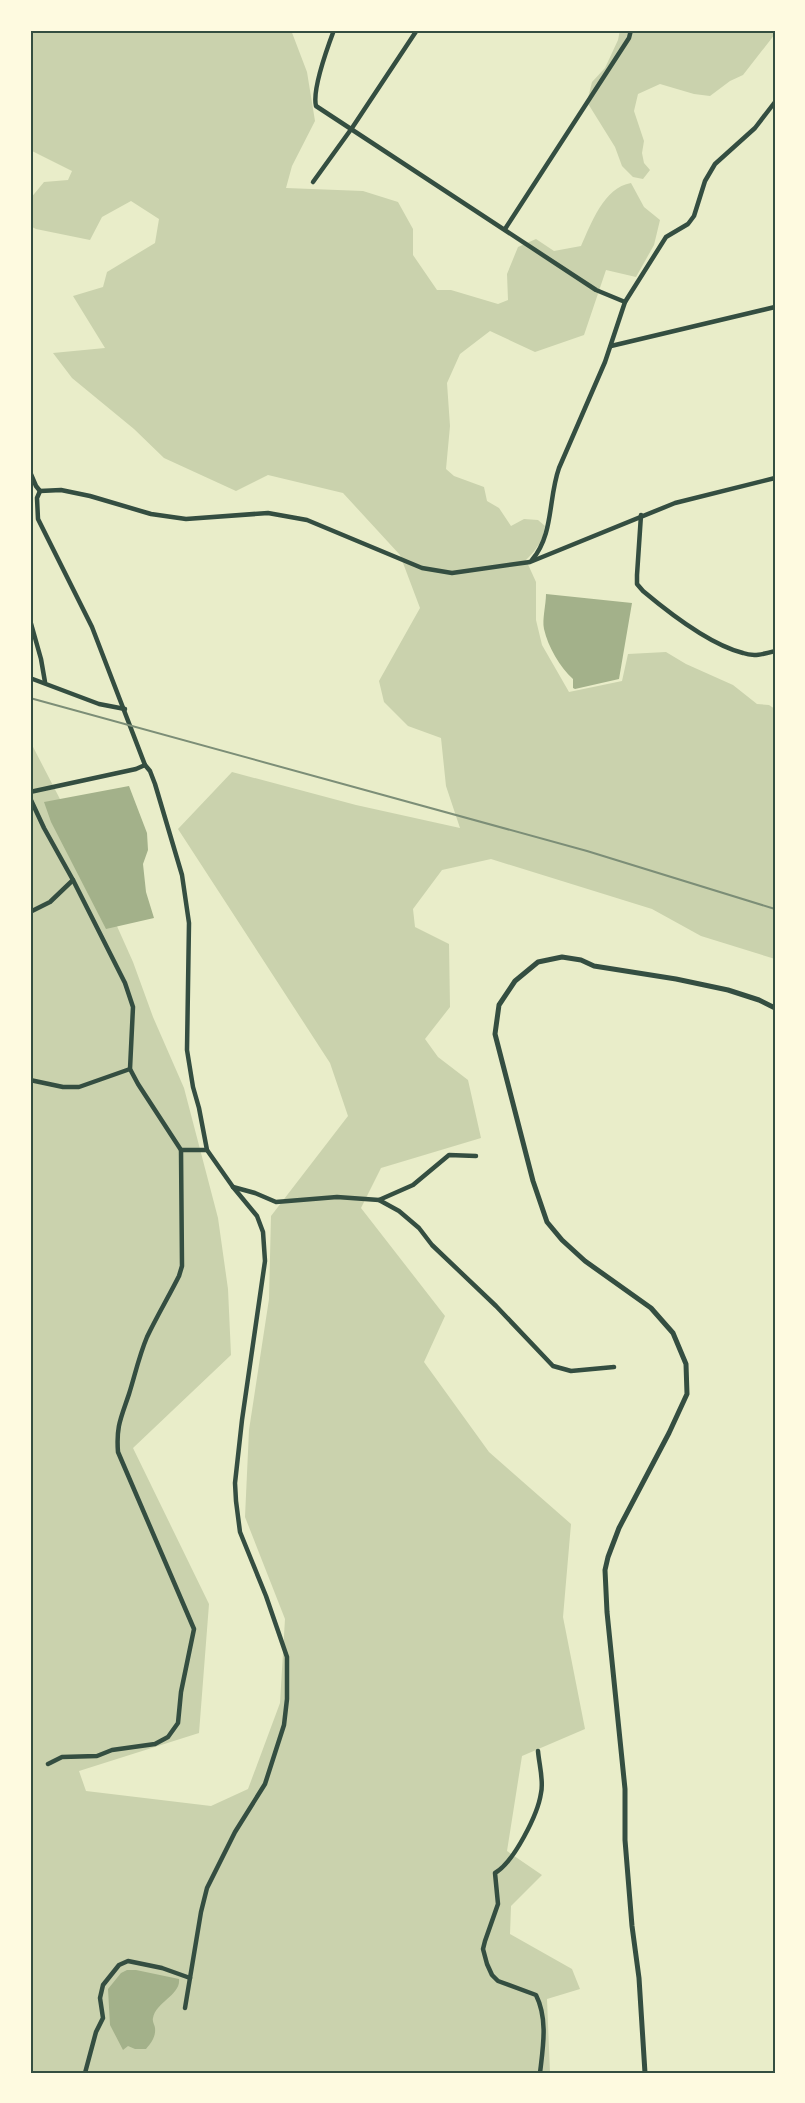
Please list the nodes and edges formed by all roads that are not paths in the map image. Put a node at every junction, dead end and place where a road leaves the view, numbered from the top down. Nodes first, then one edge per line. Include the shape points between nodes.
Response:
1 (334, 30) edge
2 (417, 30) edge
3 (631, 30) edge
4 (775, 102) edge
5 (352, 128) junction
6 (313, 182) dead end
7 (505, 229) junction
8 (625, 302) junction
9 (775, 307) edge
10 (611, 346) junction
11 (30, 471) edge
12 (775, 478) edge
13 (40, 491) junction
14 (641, 515) junction
15 (530, 562) junction
16 (30, 620) edge
17 (775, 651) edge
18 (30, 678) edge
19 (45, 682) junction
20 (125, 709) junction
21 (145, 765) junction
22 (30, 792) edge
23 (30, 798) edge
24 (73, 880) junction
25 (30, 912) edge
26 (775, 1008) edge
27 (130, 1069) junction
28 (30, 1080) edge
29 (181, 1150) junction
30 (207, 1150) junction
31 (476, 1155) dead end
32 (233, 1187) junction
33 (380, 1200) junction
34 (614, 1367) dead end
35 (538, 1751) dead end
36 (48, 1764) dead end
37 (190, 1978) junction
38 (185, 2008) dead end
39 (85, 2073) edge
40 (540, 2073) edge
41 (645, 2073) edge

1 - 5 street via 315,102
2 - 5 street
3 - 7 street
4 - 8 street via 755,128 716,164 705,181 694,216 666,237
5 - 6 street
5 - 7 street
7 - 8 street via 596,290
8 - 10 street
9 - 10 street
10 - 15 street via 554,483 546,538
11 - 13 street
12 - 14 street via 675,502
13 - 15 street via 70,492 151,514 186,519 268,513 307,520 435,571 452,573
13 - 20 street via 38,519 92,627
14 - 15 street
14 - 17 street via 638,586 712,639 737,651 757,655
16 - 19 street
18 - 19 street
19 - 20 street via 99,704
20 - 21 street
21 - 22 street
21 - 30 street via 155,784 182,875 189,923 188,1050
23 - 24 street
24 - 25 street via 50,902
24 - 27 street via 117,965 133,1007
26 - 41 street via 728,990 562,957 538,962 515,981 499,1005 495,1034 532,1181 547,1221 585,1261 651,1308 673,1333 686,1364 687,1394 619,1528 606,1570
27 - 28 street via 79,1087
27 - 29 street
29 - 30 street
29 - 36 street via 182,1266 143,1347 117,1433 118,1452 194,1629 178,1723 168,1737 155,1744 97,1756 62,1757
30 - 32 street
31 - 33 street via 448,1155 413,1185
32 - 33 street via 276,1202 337,1197
32 - 37 street via 257,1215 265,1261 242,1420 236,1501 240,1532 288,1657 287,1699 284,1725 264,1784 207,1888
33 - 34 street via 419,1228 553,1366 571,1371
35 - 40 street via 542,1791 518,1849 495,1873 498,1904 483,1949 498,1981 536,1995 542,2007 544,2041
37 - 38 street
37 - 39 street via 128,1961 119,1965 103,1985 103,2018

